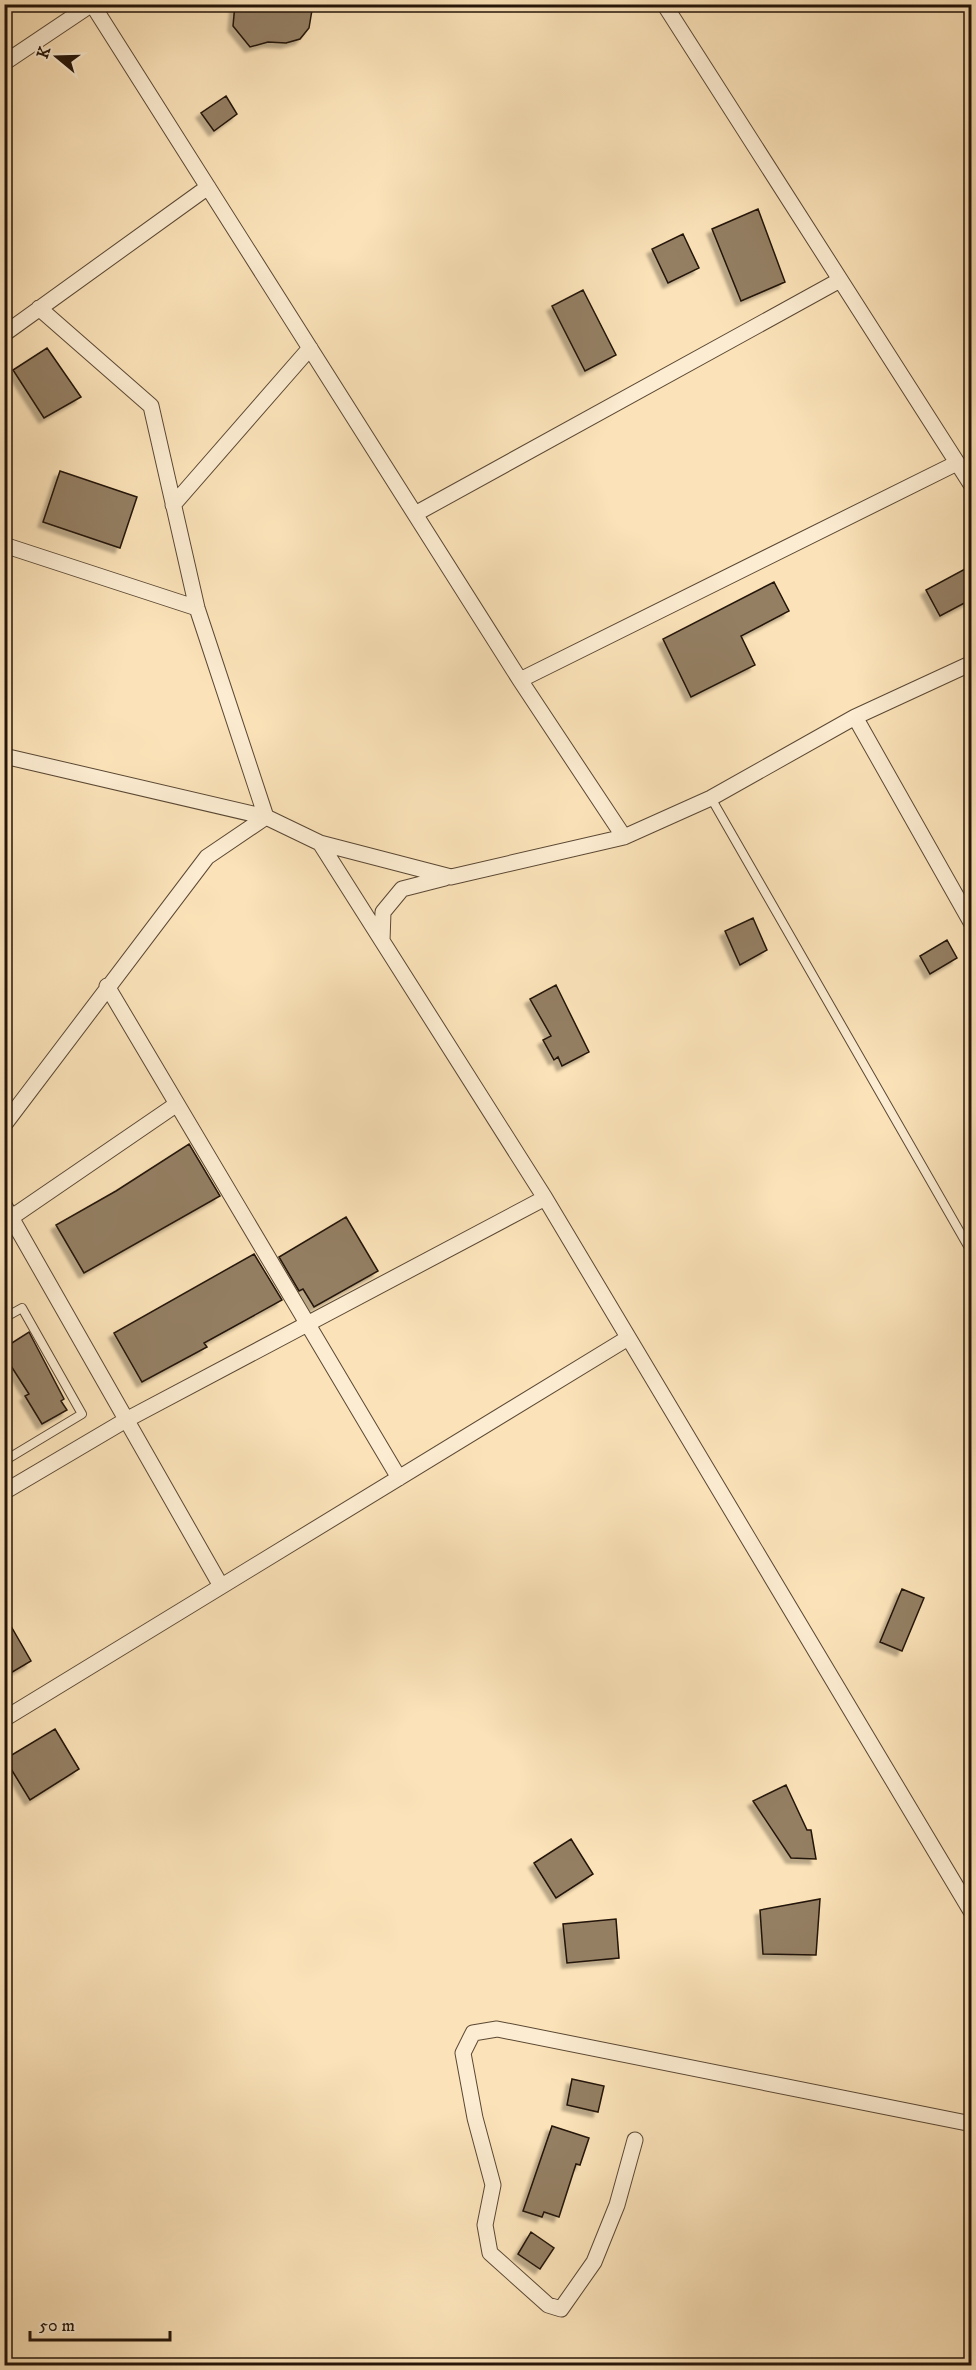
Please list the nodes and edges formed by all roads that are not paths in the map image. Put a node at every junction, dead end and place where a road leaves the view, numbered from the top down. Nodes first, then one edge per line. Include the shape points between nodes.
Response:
1 (92, 4) edge
2 (664, 4) edge
3 (4, 63) edge
4 (208, 187) junction
5 (840, 280) junction
6 (39, 308) junction
7 (4, 333) edge
8 (310, 348) junction
9 (957, 463) junction
10 (972, 486) edge
11 (173, 505) junction
12 (415, 514) junction
13 (4, 545) edge
14 (197, 608) junction
15 (972, 663) edge
16 (520, 680) junction
17 (855, 717) junction
18 (4, 756) edge
19 (711, 798) junction
20 (267, 817) junction
21 (624, 837) junction
22 (320, 843) junction
23 (451, 877) junction
24 (972, 924) edge
25 (382, 941) junction
26 (107, 986) junction
27 (177, 1104) junction
28 (4, 1125) edge
29 (545, 1198) junction
30 (8, 1211) edge
31 (972, 1253) edge
32 (4, 1318) edge
33 (308, 1324) junction
34 (628, 1338) junction
35 (126, 1420) junction
36 (4, 1461) edge
37 (399, 1478) junction
38 (4, 1492) edge
39 (221, 1586) junction
40 (4, 1719) edge
41 (972, 1912) edge
42 (972, 2124) edge
43 (635, 2140) dead end

1 - 3 street
1 - 4 street
2 - 5 street
4 - 6 street
4 - 8 street
5 - 9 street
5 - 12 street
6 - 7 street
6 - 11 street via 151,406
8 - 11 street
8 - 12 street
9 - 10 street
9 - 16 street
11 - 14 street
12 - 16 street
13 - 14 street
14 - 20 street
15 - 17 street
16 - 21 street
17 - 19 street
17 - 24 street
18 - 20 street
19 - 21 street
19 - 31 lane
20 - 22 street
20 - 26 street via 207,856
21 - 23 street
22 - 23 street
22 - 25 street
23 - 25 street via 402,889 383,912
25 - 29 street
26 - 27 street
26 - 28 street
27 - 30 street
27 - 33 street
29 - 33 street
29 - 34 street
30 - 35 street
32 - 36 lane via 22,1308 82,1414
33 - 35 street
33 - 37 street
34 - 37 street
34 - 41 street
35 - 38 street
35 - 39 street
37 - 39 street
39 - 40 street
42 - 43 street via 497,2029 473,2033 463,2053 493,2185 485,2225 489,2253 548,2306 561,2309 594,2262 617,2205

